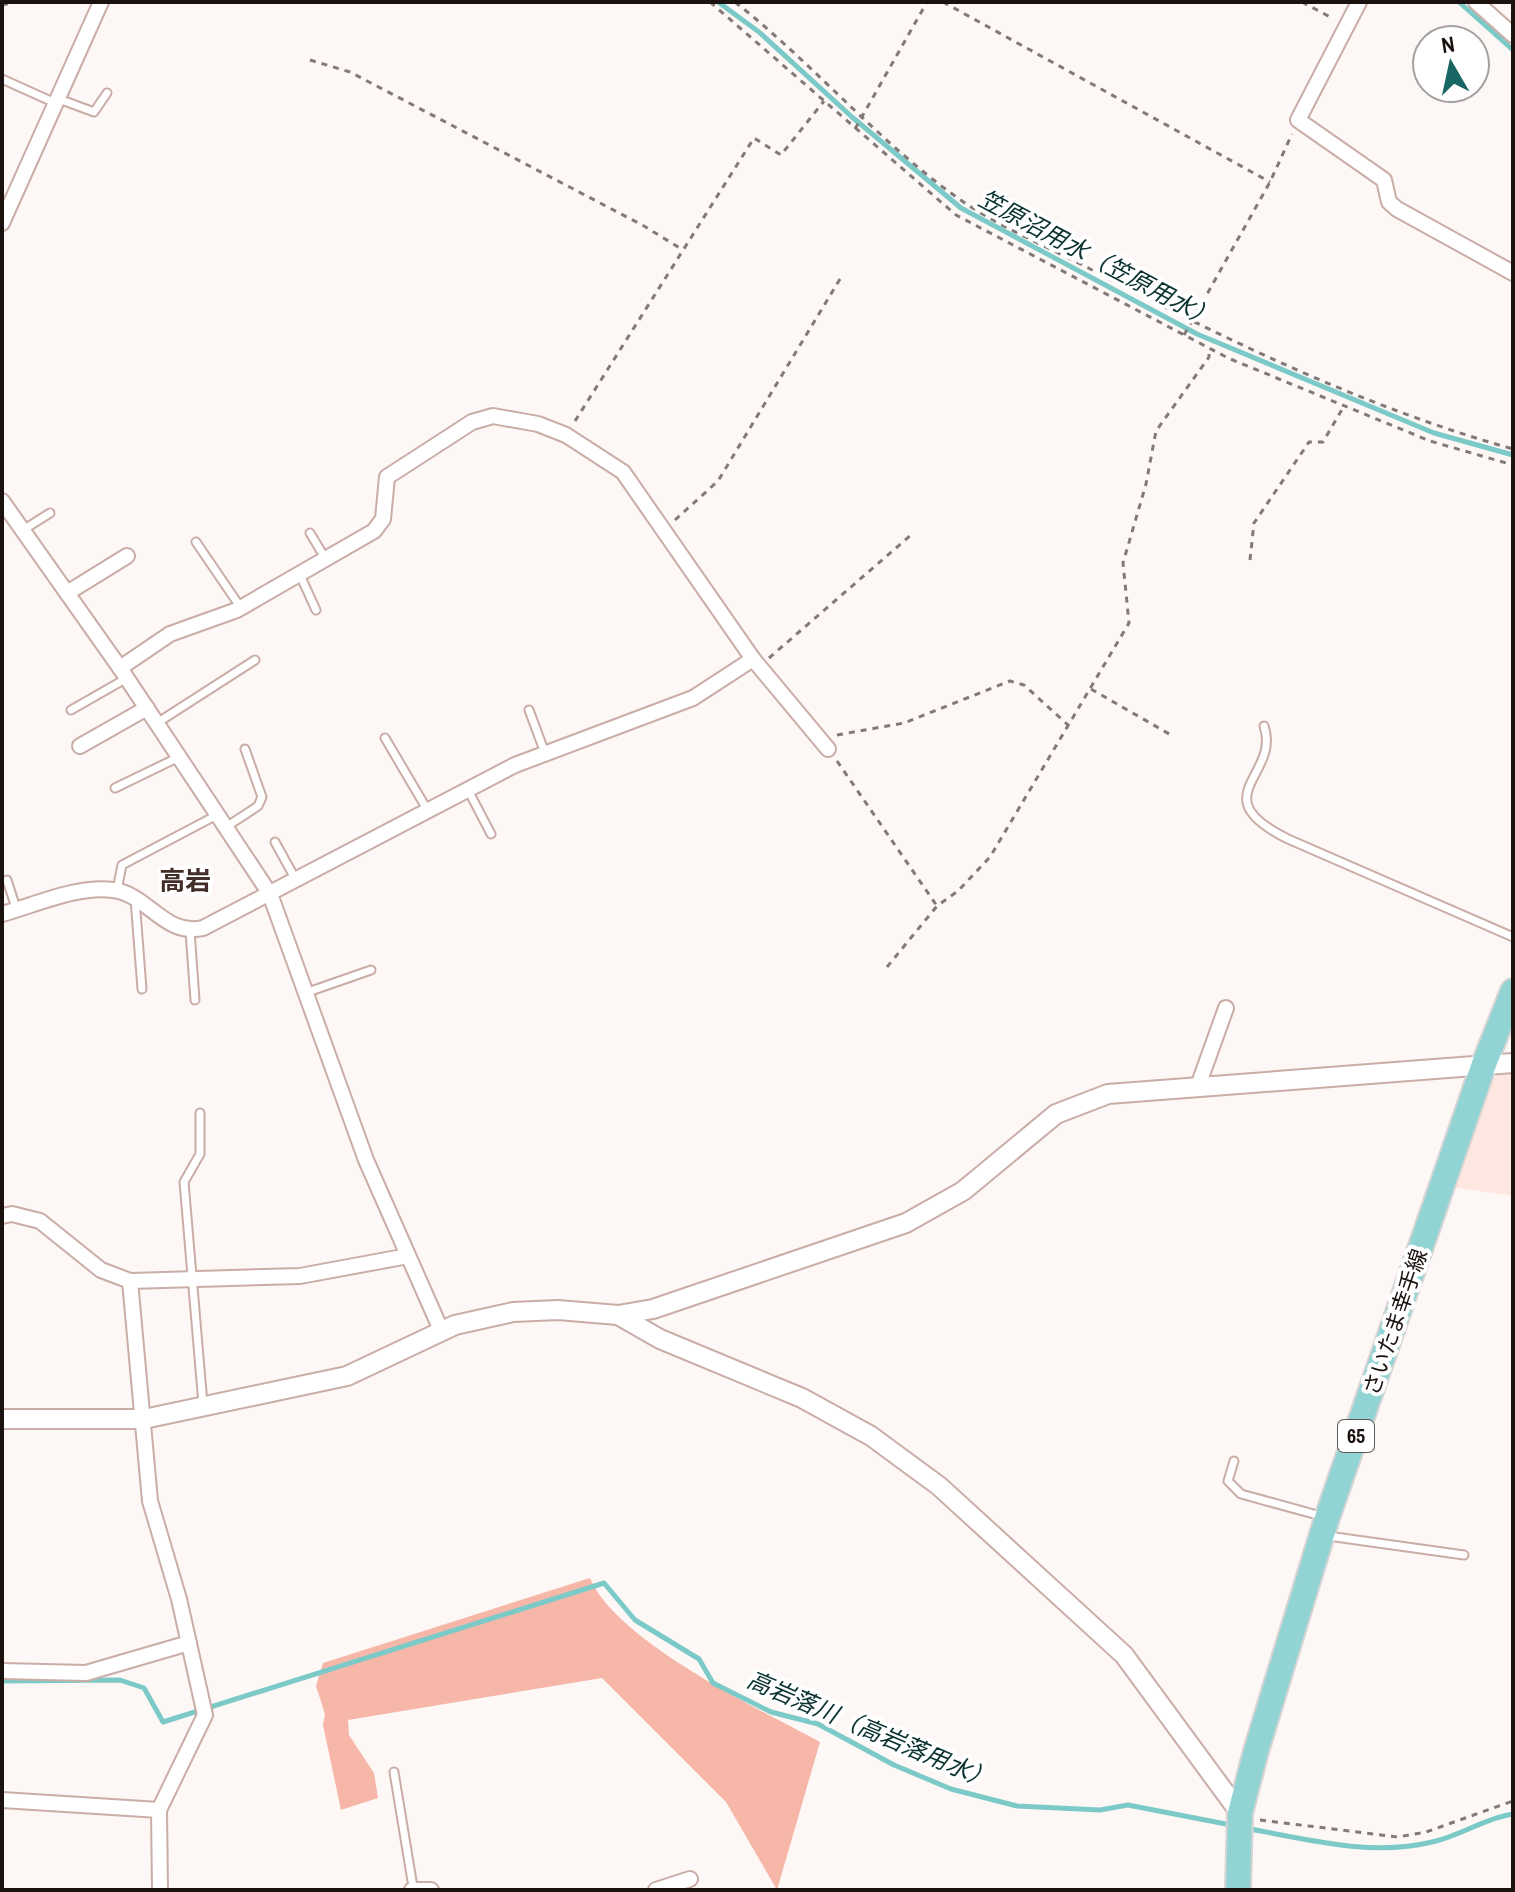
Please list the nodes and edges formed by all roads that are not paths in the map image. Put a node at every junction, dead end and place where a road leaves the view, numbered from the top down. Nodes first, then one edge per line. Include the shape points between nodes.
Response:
1 (101, 2) edge
2 (1359, 2) edge
3 (1476, 2) edge
4 (1513, 35) edge
5 (2, 79) edge
6 (107, 93) dead end
7 (54, 100) junction
8 (2, 223) edge
9 (1513, 273) edge
10 (2, 501) edge
11 (50, 513) dead end
12 (23, 530) junction
13 (310, 533) dead end
14 (196, 542) dead end
15 (127, 556) dead end
16 (326, 561) junction
17 (300, 575) junction
18 (67, 593) junction
19 (241, 608) junction
20 (316, 610) dead end
21 (255, 660) dead end
22 (756, 663) junction
23 (124, 673) junction
24 (147, 708) junction
25 (71, 710) dead end
26 (529, 710) dead end
27 (157, 723) junction
28 (1264, 726) dead end
29 (385, 738) dead end
30 (824, 744) road end
31 (80, 746) dead end
32 (245, 749) dead end
33 (545, 753) junction
34 (179, 757) junction
35 (115, 788) dead end
36 (468, 790) junction
37 (428, 811) junction
38 (222, 821) junction
39 (491, 834) dead end
40 (275, 842) dead end
41 (7, 880) dead end
42 (296, 880) junction
43 (117, 890) junction
44 (270, 894) junction
45 (135, 898) junction
46 (9, 912) edge
47 (190, 931) junction
48 (1513, 937) edge
49 (371, 970) dead end
50 (142, 989) dead end
51 (1513, 991) edge
52 (308, 992) junction
53 (195, 1000) dead end
54 (1226, 1008) dead end
55 (1513, 1063) edge
56 (1484, 1064) junction
57 (1198, 1086) junction
58 (200, 1113) dead end
59 (2, 1216) edge
60 (408, 1256) junction
61 (191, 1279) junction
62 (130, 1281) junction
63 (618, 1315) junction
64 (441, 1330) junction
65 (204, 1406) junction
66 (2, 1419) edge
67 (144, 1419) junction
68 (1234, 1461) dead end
69 (1325, 1526) junction
70 (1464, 1555) dead end
71 (189, 1643) junction
72 (2, 1671) edge
73 (394, 1772) dead end
74 (2, 1800) edge
75 (159, 1810) junction
76 (1240, 1813) junction
77 (690, 1879) dead end
78 (413, 1889) edge
79 (160, 1890) edge
80 (431, 1890) edge
81 (656, 1890) edge
82 (1238, 1890) edge

1 - 7 street
2 - 9 street via 1298,120 1384,180 1389,202 1397,209
3 - 4 street
5 - 7 lane
6 - 7 lane via 94,112
7 - 8 street
10 - 12 street
11 - 12 lane
12 - 18 street
13 - 16 lane
14 - 19 lane
15 - 18 street
16 - 17 street
16 - 22 street via 374,531 383,519 387,477 472,422 493,416 538,424 566,435 623,472
17 - 19 street
17 - 20 lane
18 - 23 street
19 - 23 street via 170,634
21 - 27 lane
22 - 30 street
22 - 33 street via 693,698
23 - 24 street
23 - 25 lane
24 - 27 street
24 - 31 street
26 - 33 lane
27 - 34 street
28 - 48 lane via 1266,747 1247,800 1258,822
29 - 37 lane
32 - 38 lane via 262,797 258,806
33 - 36 street
34 - 35 lane
34 - 38 street
36 - 37 street
36 - 39 lane
37 - 42 street
38 - 43 lane via 122,865
38 - 44 street
40 - 42 lane
41 - 46 lane
42 - 44 street
43 - 45 street
43 - 46 street via 95,889
44 - 47 street
44 - 52 street
45 - 47 street via 166,923
45 - 50 lane
47 - 53 lane
49 - 52 lane
51 - 56 main road, さいたま幸手線 / 65
52 - 60 street via 366,1160
54 - 57 street
55 - 56 street
56 - 57 street
56 - 69 main road, さいたま幸手線 / 65
57 - 63 street via 1108,1094 1079,1104 1056,1114 963,1191 906,1223 653,1309
58 - 61 lane via 200,1154 184,1182
59 - 62 street via 40,1221 101,1270
60 - 61 street via 300,1276
60 - 64 street
61 - 62 street
61 - 65 lane
62 - 67 street
63 - 64 street via 513,1312
63 - 76 street via 660,1339 802,1398 871,1436 939,1486 1124,1655
64 - 65 street via 347,1376
65 - 67 street
66 - 67 street
67 - 71 street via 150,1501
68 - 69 lane via 1228,1481 1241,1494
69 - 70 lane
69 - 76 main road, さいたま幸手線 / 65
71 - 72 street via 86,1673
71 - 75 street via 205,1715
73 - 78 lane
74 - 75 street
75 - 79 street
76 - 82 main road, さいたま幸手線 / 65
77 - 81 street
78 - 80 street

